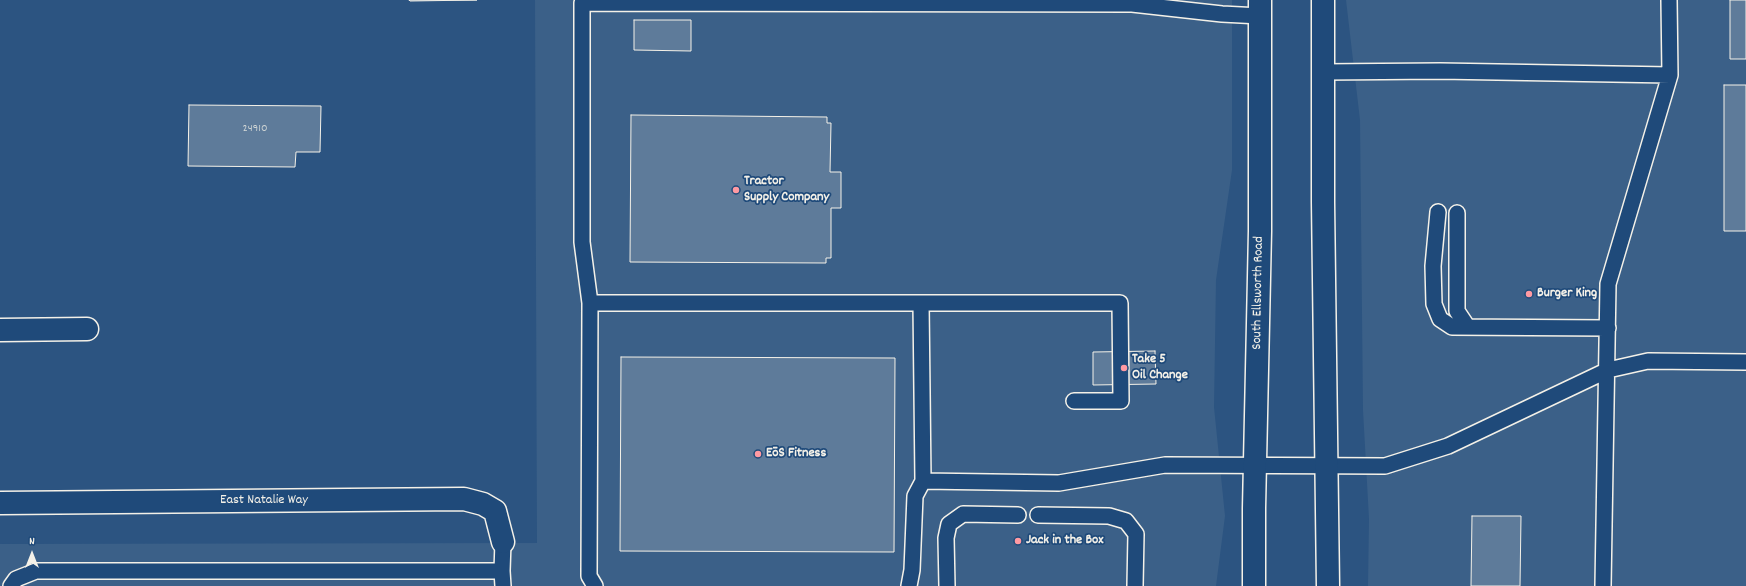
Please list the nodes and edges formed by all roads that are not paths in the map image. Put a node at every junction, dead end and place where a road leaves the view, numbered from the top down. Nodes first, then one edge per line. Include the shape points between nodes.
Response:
1 (1323, 0) edge
2 (1669, 0) edge
3 (1260, 8) edge
4 (1323, 72) junction
5 (1670, 75) junction
6 (1438, 212) dead end
7 (1457, 213) dead end
8 (590, 303) junction
9 (921, 303) junction
10 (1467, 326) junction
11 (1608, 328) junction
12 (87, 329) dead end
13 (0, 330) edge
14 (1746, 362) edge
15 (1608, 370) junction
16 (1074, 401) dead end
17 (1255, 466) junction
18 (1326, 466) junction
19 (923, 481) junction
20 (0, 503) edge
21 (1018, 515) dead end
22 (1038, 515) dead end
23 (503, 542) joint
24 (502, 579) edge
25 (11, 586) edge
26 (595, 586) edge
27 (909, 586) edge
28 (947, 586) edge
29 (1135, 586) edge
30 (1254, 586) edge
31 (1328, 586) edge
32 (1603, 586) edge

1 - 4 main road
2 - 5 lane
3 - 8 lane via 1222,14 1132,4 582,3 582,242
3 - 17 main road, South Ellsworth Road via 1260,231
4 - 5 lane via 1440,71
4 - 18 main road
5 - 11 lane via 1608,284
6 - 10 lane via 1433,266 1434,304 1440,319 1452,327
7 - 10 lane via 1458,310
8 - 9 lane
8 - 26 lane via 589,576
9 - 16 lane via 1120,303 1122,401
9 - 19 lane
10 - 11 lane
11 - 15 lane
12 - 13 main road
14 - 15 lane via 1648,361
15 - 18 lane via 1448,446 1385,466
15 - 32 lane
17 - 18 lane
17 - 19 lane via 1165,465 1059,483
17 - 30 main road, South Ellsworth Road
18 - 31 main road
19 - 27 lane via 915,496
20 - 23 main road, East Natalie Way via 464,499 483,504 495,511
21 - 28 lane via 963,514 949,524 946,538
22 - 29 lane via 1108,516 1126,521 1136,534
23 - 24 lane
24 - 25 lane via 36,571 16,579

